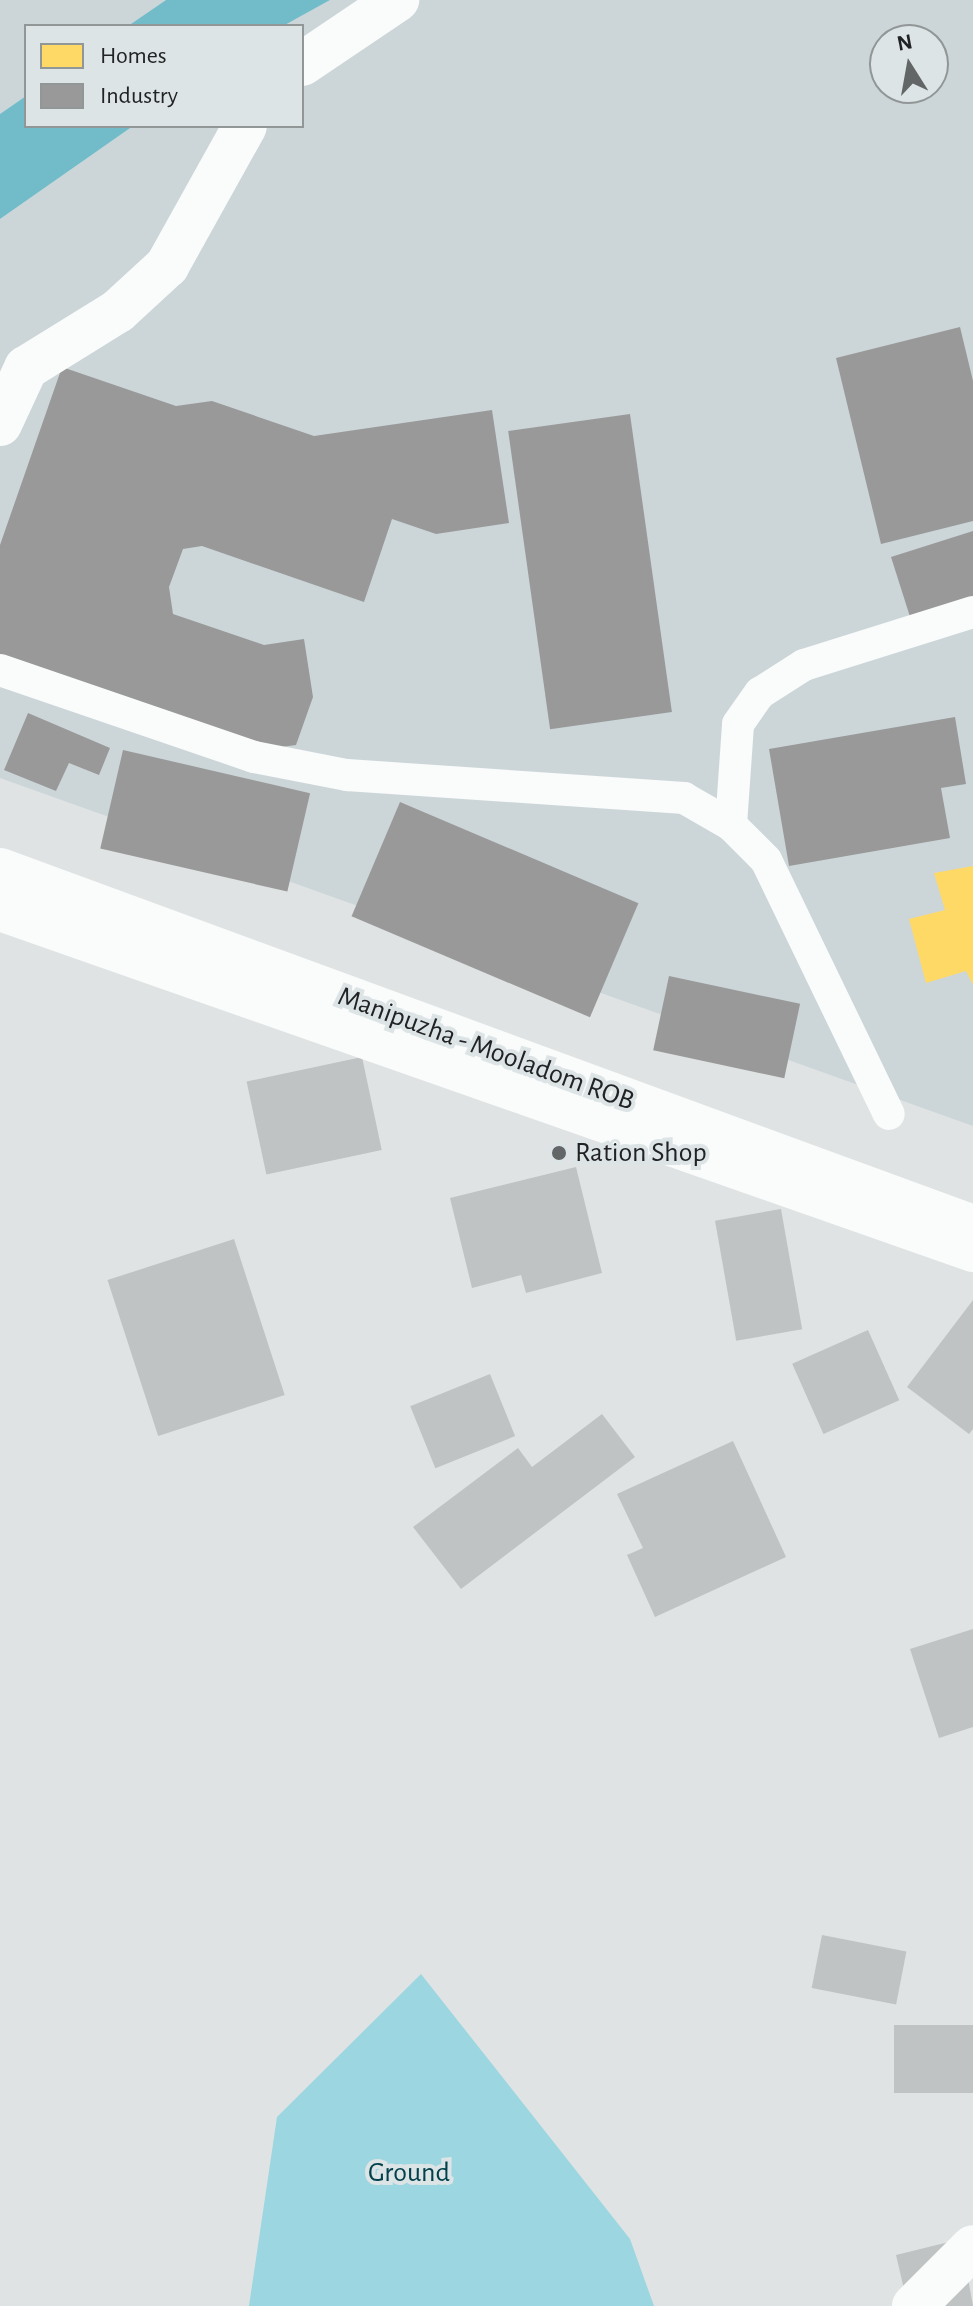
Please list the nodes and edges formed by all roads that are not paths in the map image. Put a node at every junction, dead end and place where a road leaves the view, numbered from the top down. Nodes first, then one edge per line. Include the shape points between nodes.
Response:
1 (397, 0) edge
2 (304, 63) edge
3 (244, 128) edge
4 (0, 424) edge
5 (973, 612) edge
6 (0, 670) edge
7 (731, 825) junction
8 (0, 870) edge
9 (0, 909) edge
10 (889, 1114) dead end
11 (973, 1227) edge
12 (973, 1250) edge
13 (973, 2247) edge
14 (914, 2306) edge

1 - 2 street
3 - 4 street via 167,266 118,311 26,368
5 - 7 lane via 817,660 760,693 738,724
6 - 7 lane via 254,757 347,775 628,789 684,798
7 - 10 lane via 766,860
8 - 11 street, Manipuzha - Mooladom ROB
9 - 12 street
13 - 14 street

